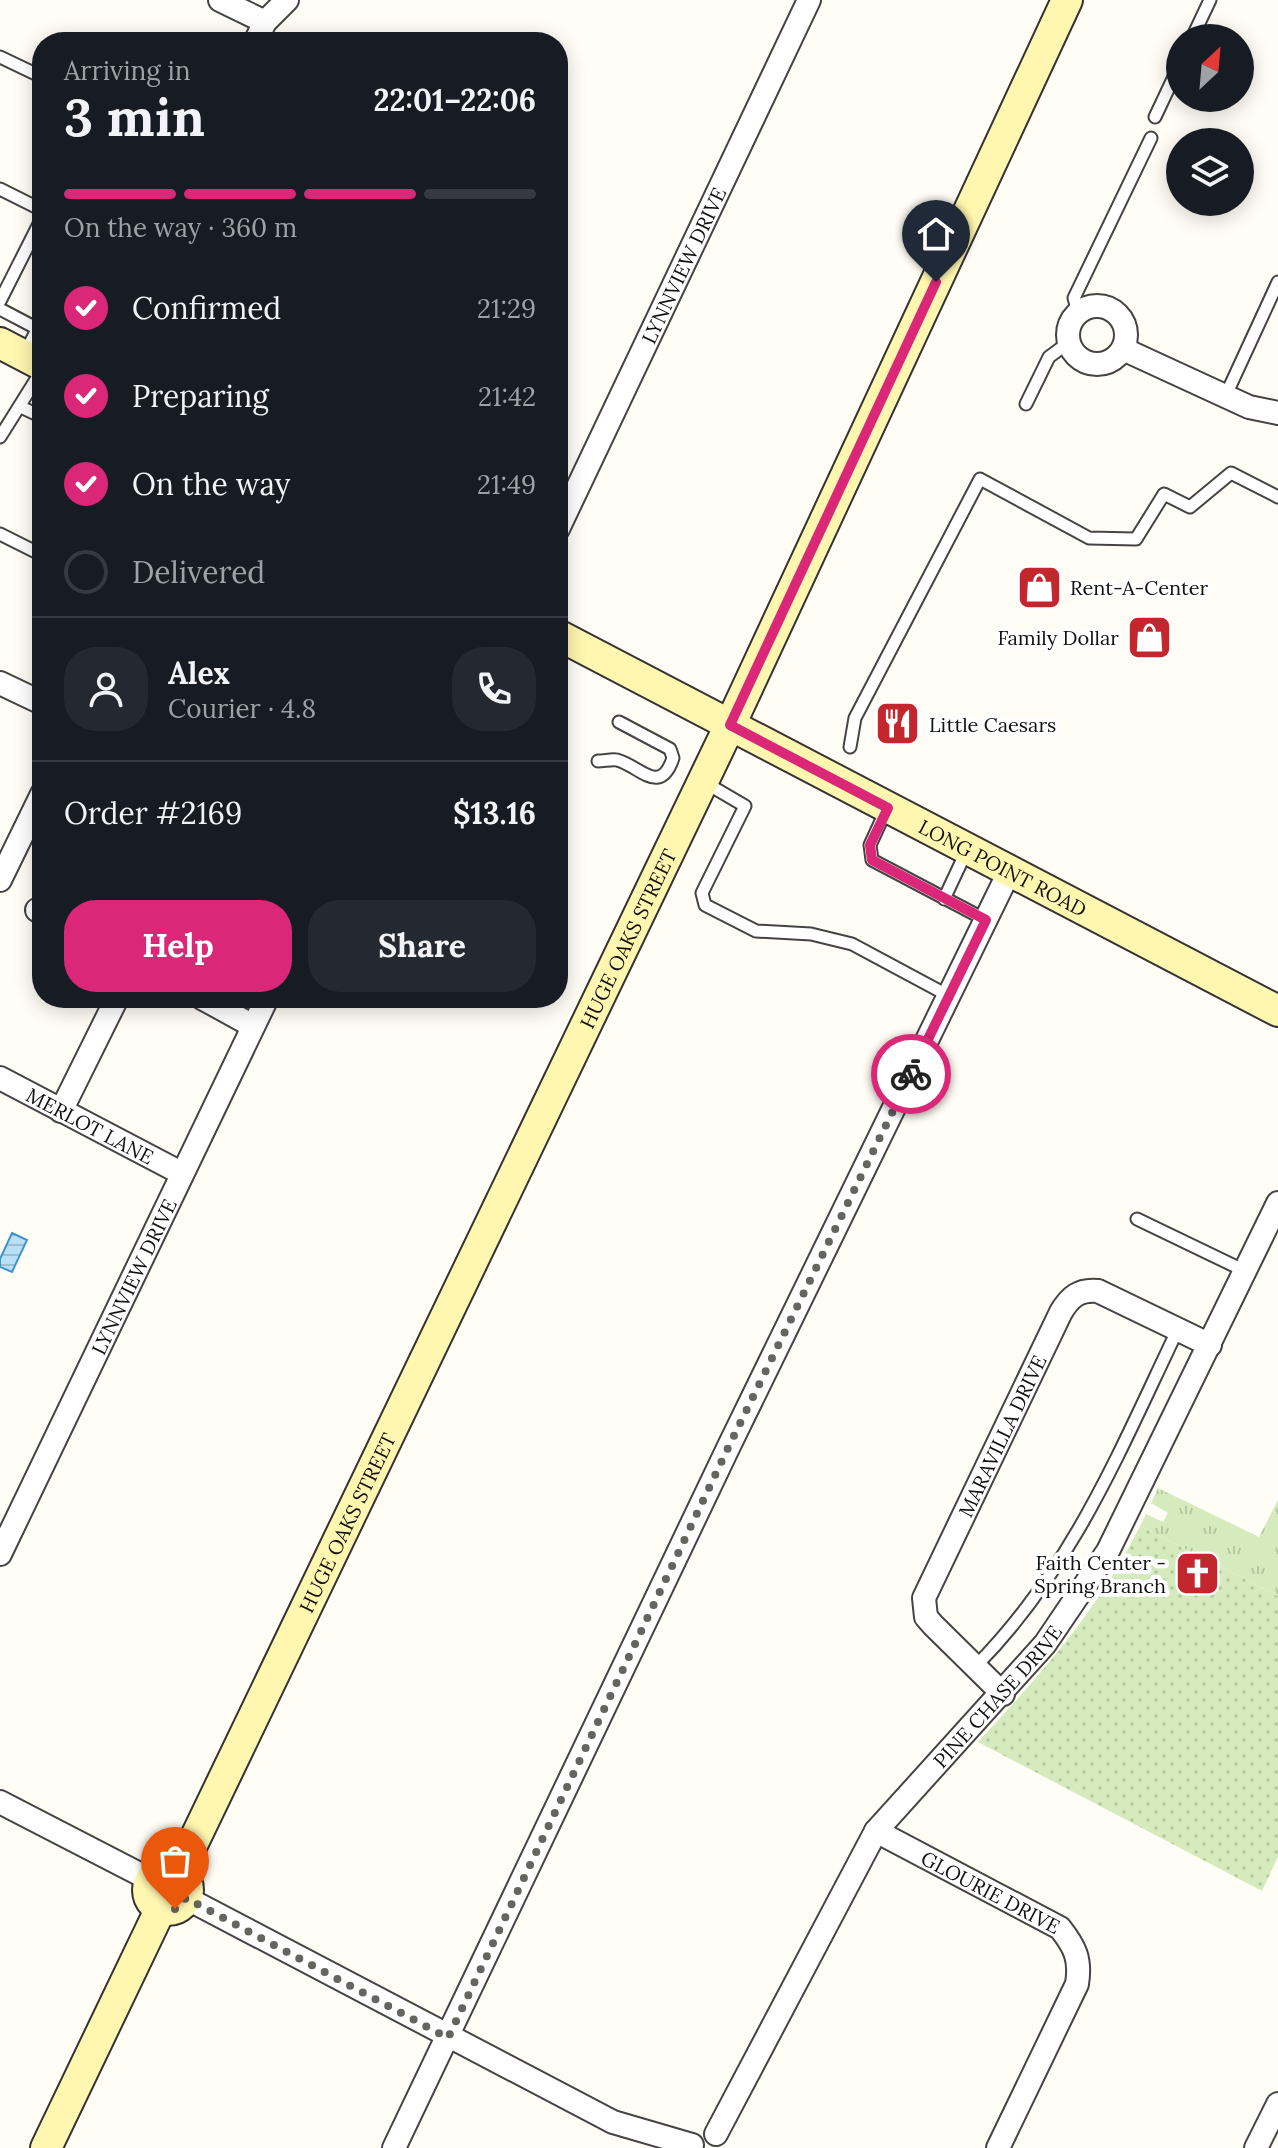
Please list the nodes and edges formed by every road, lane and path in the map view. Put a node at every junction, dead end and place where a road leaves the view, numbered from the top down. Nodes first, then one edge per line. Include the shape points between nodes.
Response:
1 (220, 0) edge
2 (287, 0) edge
3 (809, 0) edge
4 (1067, 0) edge
5 (1210, 0) edge
6 (1199, 24) edge
7 (260, 32) edge
8 (0, 57) edge
9 (32, 72) edge
10 (1166, 94) edge
11 (1155, 117) dead end
12 (1151, 138) dead end
13 (0, 190) edge
14 (32, 205) edge
15 (32, 238) edge
16 (1278, 282) edge
17 (0, 301) edge
18 (0, 309) edge
19 (1078, 312) junction
20 (32, 321) edge
21 (1068, 343) junction
22 (1123, 349) junction
23 (27, 359) edge
24 (1225, 397) junction
25 (1026, 404) dead end
26 (21, 407) junction
27 (32, 412) edge
28 (1278, 413) edge
29 (0, 437) edge
30 (1278, 497) edge
31 (568, 508) edge
32 (0, 534) edge
33 (32, 550) edge
34 (568, 640) edge
35 (0, 683) edge
36 (32, 698) edge
37 (619, 722) dead end
38 (730, 725) junction
39 (850, 747) dead end
40 (598, 761) dead end
41 (703, 782) junction
42 (888, 808) junction
43 (32, 816) edge
44 (967, 850) junction
45 (1009, 872) junction
46 (0, 880) edge
47 (944, 899) junction
48 (986, 920) junction
49 (949, 997) junction
50 (112, 1008) edge
51 (220, 1008) edge
52 (262, 1008) edge
53 (1278, 1011) edge
54 (253, 1026) junction
55 (0, 1078) edge
56 (61, 1111) junction
57 (181, 1173) junction
58 (1278, 1203) edge
59 (1137, 1219) dead end
60 (1245, 1271) junction
61 (1178, 1329) junction
62 (1210, 1345) junction
63 (0, 1554) edge
64 (975, 1667) junction
65 (1003, 1694) junction
66 (0, 1802) edge
67 (876, 1831) junction
68 (169, 1890) junction
69 (448, 2038) junction
70 (1278, 2104) edge
71 (722, 2141) edge
72 (692, 2147) edge
73 (46, 2148) edge
74 (394, 2148) edge
75 (998, 2148) edge
76 (1256, 2148) edge

1 - 7 street
2 - 7 street
3 - 31 street, LYNNVIEW DRIVE
4 - 38 street, HUGE OAKS STREET
5 - 6 lane
8 - 9 lane
10 - 11 lane
12 - 19 lane via 1074,298
13 - 14 lane
15 - 17 lane
16 - 24 lane
18 - 20 lane
19 - 21 street via 1067,332
19 - 22 street via 1111,309 1125,327
21 - 22 street via 1074,354 1093,364 1115,358
21 - 25 lane via 1049,357
22 - 24 street
23 - 26 lane
24 - 28 street
26 - 27 lane
26 - 29 lane
30 - 39 lane via 1231,473 1190,507 1164,494 1136,539 1089,538 980,479 855,718
32 - 33 lane
34 - 38 street, LONG POINT ROAD
35 - 36 street
37 - 40 lane via 670,749 669,770 652,777 616,759
38 - 41 street, HUGE OAKS STREET
38 - 42 street, LONG POINT ROAD
41 - 49 lane via 745,806 702,893 705,905 756,931 811,934 852,944
41 - 68 street, HUGE OAKS STREET
42 - 44 street, LONG POINT ROAD
42 - 47 lane via 870,845 872,860
43 - 46 street
44 - 45 street, LONG POINT ROAD
44 - 47 lane
45 - 48 street
45 - 53 street, LONG POINT ROAD
47 - 48 lane
48 - 49 street
49 - 69 street via 722,1459
50 - 56 street
51 - 54 street
52 - 54 street, LYNNVIEW DRIVE
54 - 57 street, LYNNVIEW DRIVE
55 - 56 street, MERLOT LANE
56 - 57 street, MERLOT LANE
57 - 63 street, LYNNVIEW DRIVE
58 - 60 street, PINE CHASE DRIVE
59 - 60 lane
60 - 62 street, PINE CHASE DRIVE
61 - 62 street, MARAVILLA DRIVE
61 - 64 lane via 1060,1564 1009,1633
61 - 64 street, MARAVILLA DRIVE via 1098,1291 1081,1292 1066,1304 924,1598 926,1617
62 - 65 street, PINE CHASE DRIVE via 1108,1551 1045,1644
64 - 65 street, MARAVILLA DRIVE
65 - 67 street, PINE CHASE DRIVE
66 - 68 street
67 - 71 street, PINE CHASE DRIVE
67 - 75 street, GLOURIE DRIVE via 1060,1928 1074,1946 1080,1964 1077,1984
68 - 69 street
68 - 73 street, HUGE OAKS STREET
69 - 72 street via 613,2122
69 - 74 street
70 - 76 street
71 - 72 street via 703,2133

